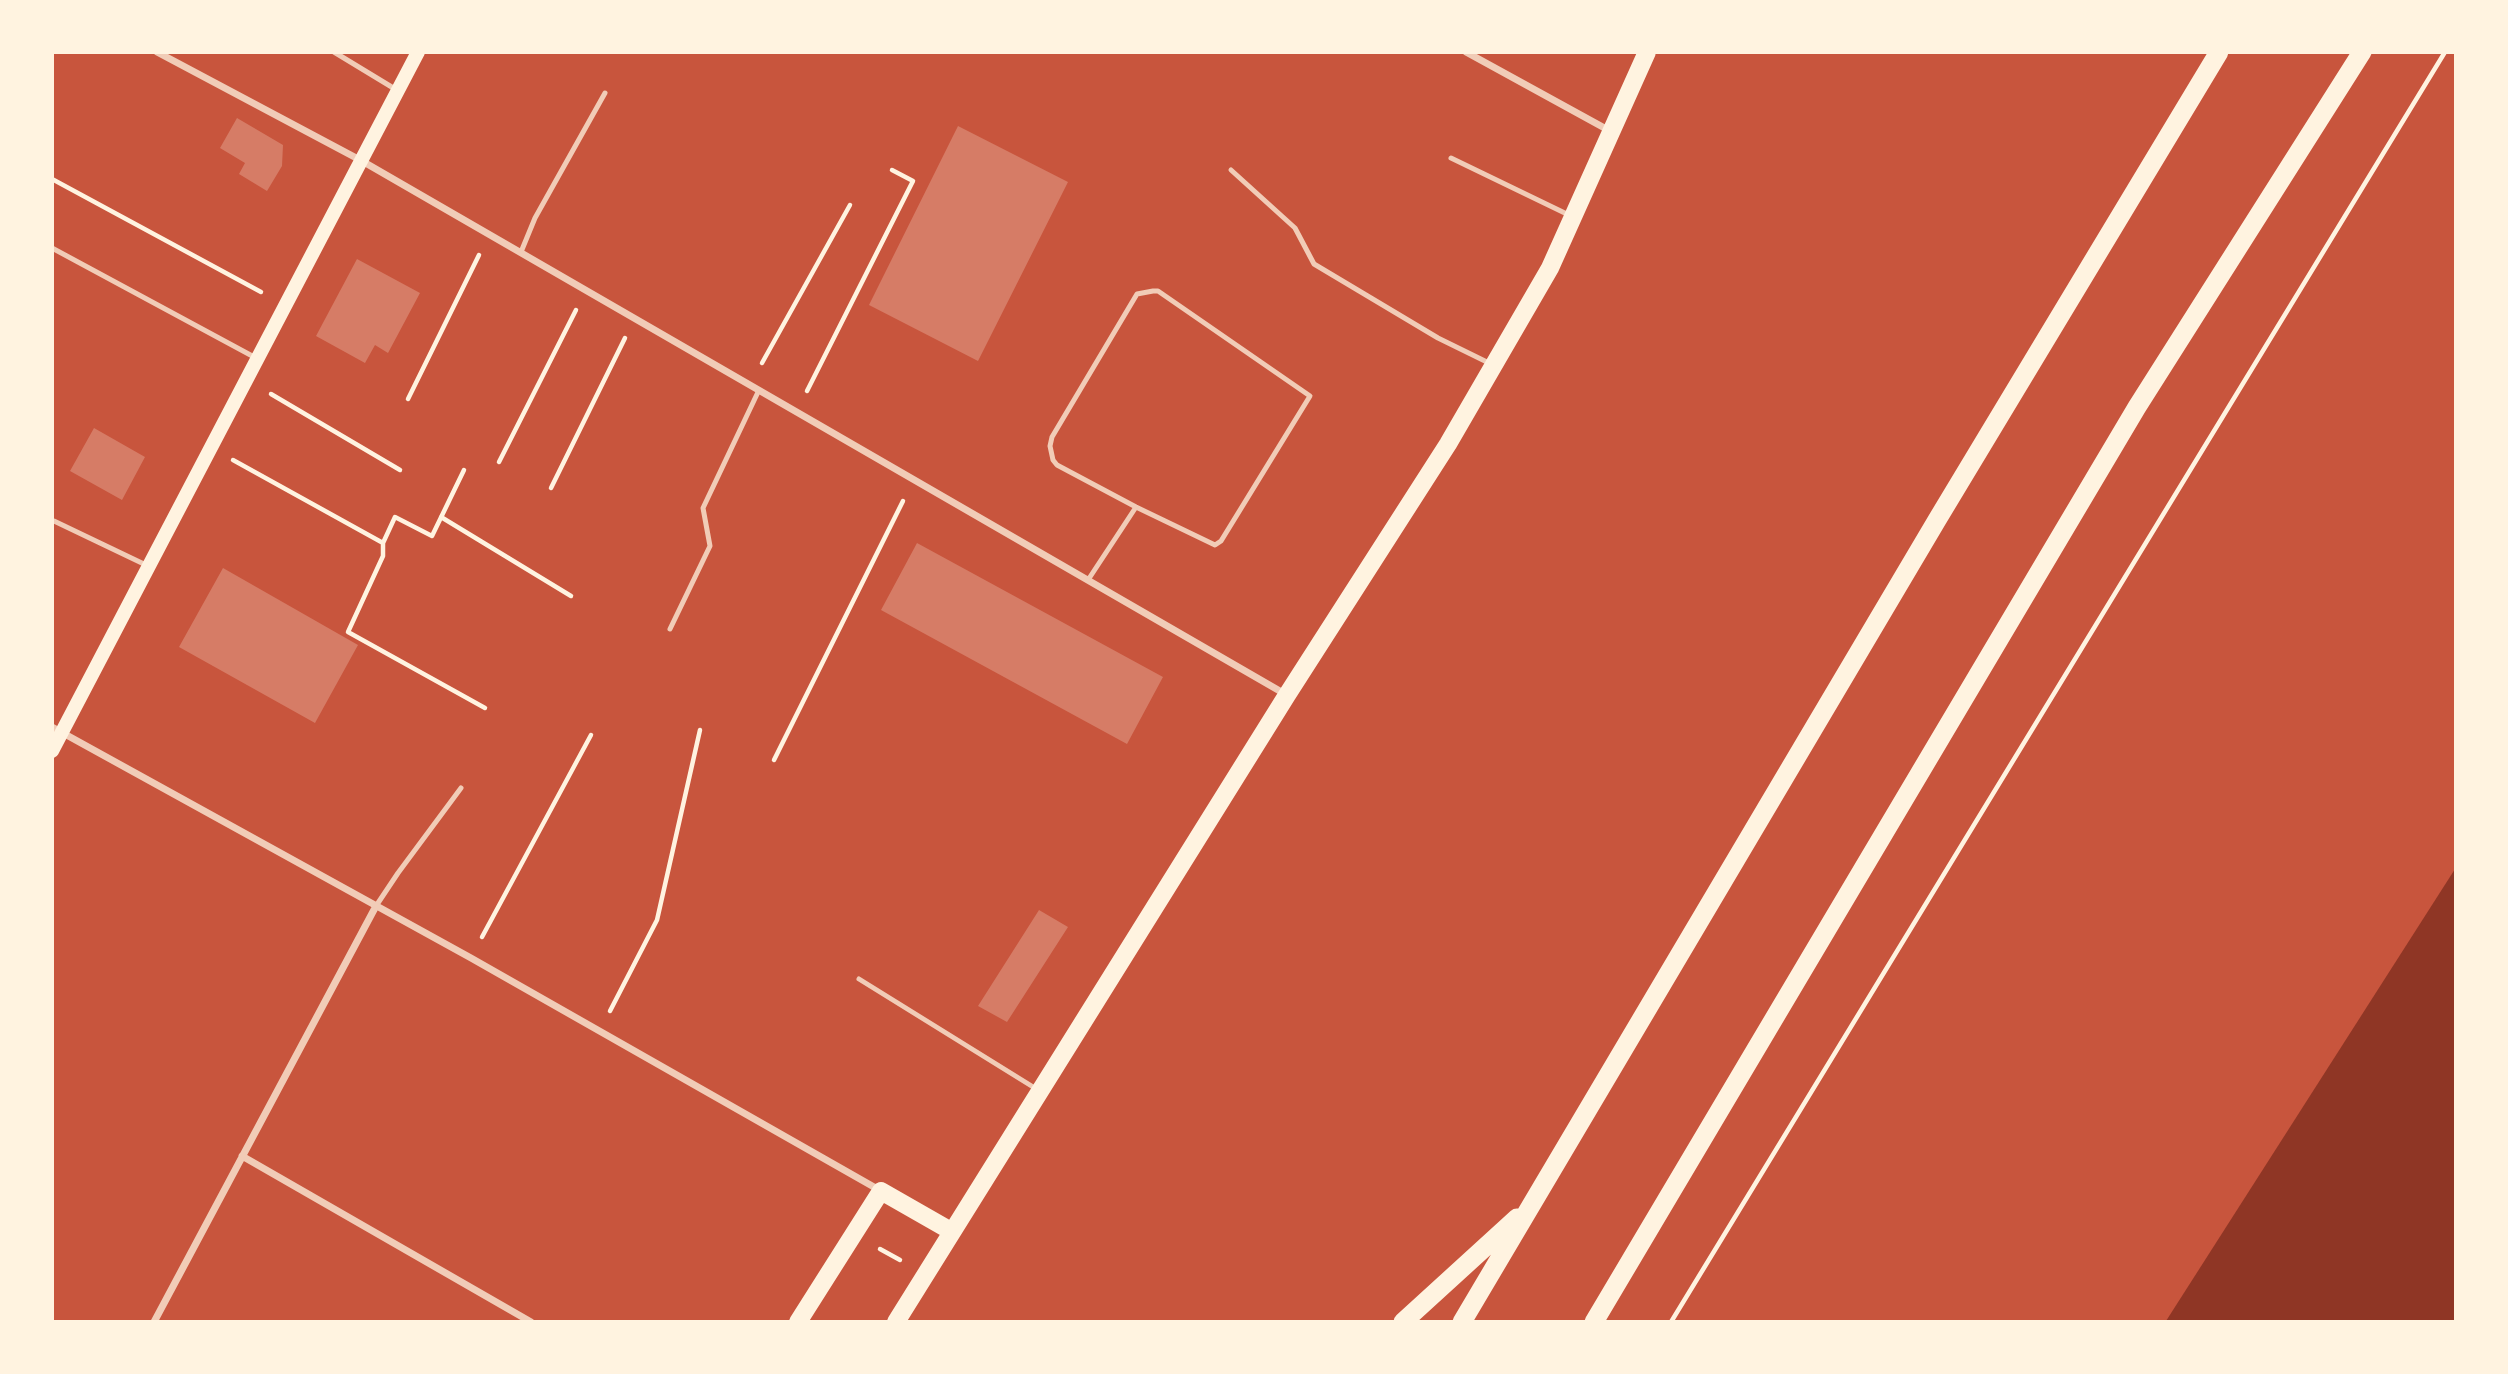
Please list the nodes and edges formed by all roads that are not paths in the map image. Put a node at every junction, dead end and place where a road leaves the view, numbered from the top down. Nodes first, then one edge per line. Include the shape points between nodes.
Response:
1 (157, 52) edge
2 (334, 52) edge
3 (418, 52) edge
4 (1466, 52) edge
5 (1647, 52) edge
6 (2218, 52) edge
7 (2362, 52) edge
8 (398, 91) junction
9 (605, 93) dead end
10 (1612, 132) junction
11 (1451, 158) dead end
12 (362, 161) junction
13 (1231, 170) dead end
14 (1574, 217) junction
15 (52, 248) edge
16 (521, 252) junction
17 (257, 359) junction
18 (1494, 365) junction
19 (760, 390) junction
20 (1136, 507) junction
21 (54, 521) dead end
22 (150, 566) junction
23 (1088, 580) junction
24 (670, 629) dead end
25 (1287, 695) junction
26 (57, 730) edge
27 (52, 751) edge
28 (461, 788) dead end
29 (376, 906) junction
30 (859, 979) dead end
31 (1039, 1091) junction
32 (242, 1156) junction
33 (881, 1191) junction
34 (1534, 1203) junction
35 (951, 1231) junction
36 (154, 1321) edge
37 (531, 1321) edge
38 (798, 1321) edge
39 (895, 1321) edge
40 (1403, 1321) edge
41 (1462, 1321) edge
42 (1594, 1321) edge

1 - 12 street
2 - 8 lane
3 - 8 main road
4 - 10 street
5 - 10 main road
6 - 34 highway
7 - 42 highway via 2129,419
8 - 12 main road
9 - 16 lane via 535,218
10 - 14 main road
11 - 14 lane
12 - 16 street
12 - 17 main road
13 - 18 lane via 1295,228 1314,264 1438,338
14 - 18 main road
15 - 17 lane
16 - 19 street
17 - 22 main road
18 - 25 main road
19 - 23 street
19 - 24 lane via 703,508 710,546
20 - 20 lane via 1218,544 1310,399 1308,393 1158,291 1138,295 1050,446 1057,465
20 - 23 lane
21 - 22 lane
22 - 26 main road
23 - 25 street
25 - 31 main road
26 - 27 main road
26 - 29 street
28 - 29 lane
29 - 32 street
29 - 33 street
30 - 31 lane
31 - 35 main road
32 - 36 street
32 - 37 street
33 - 35 main road
33 - 38 main road
34 - 40 highway
34 - 41 highway
35 - 39 main road

